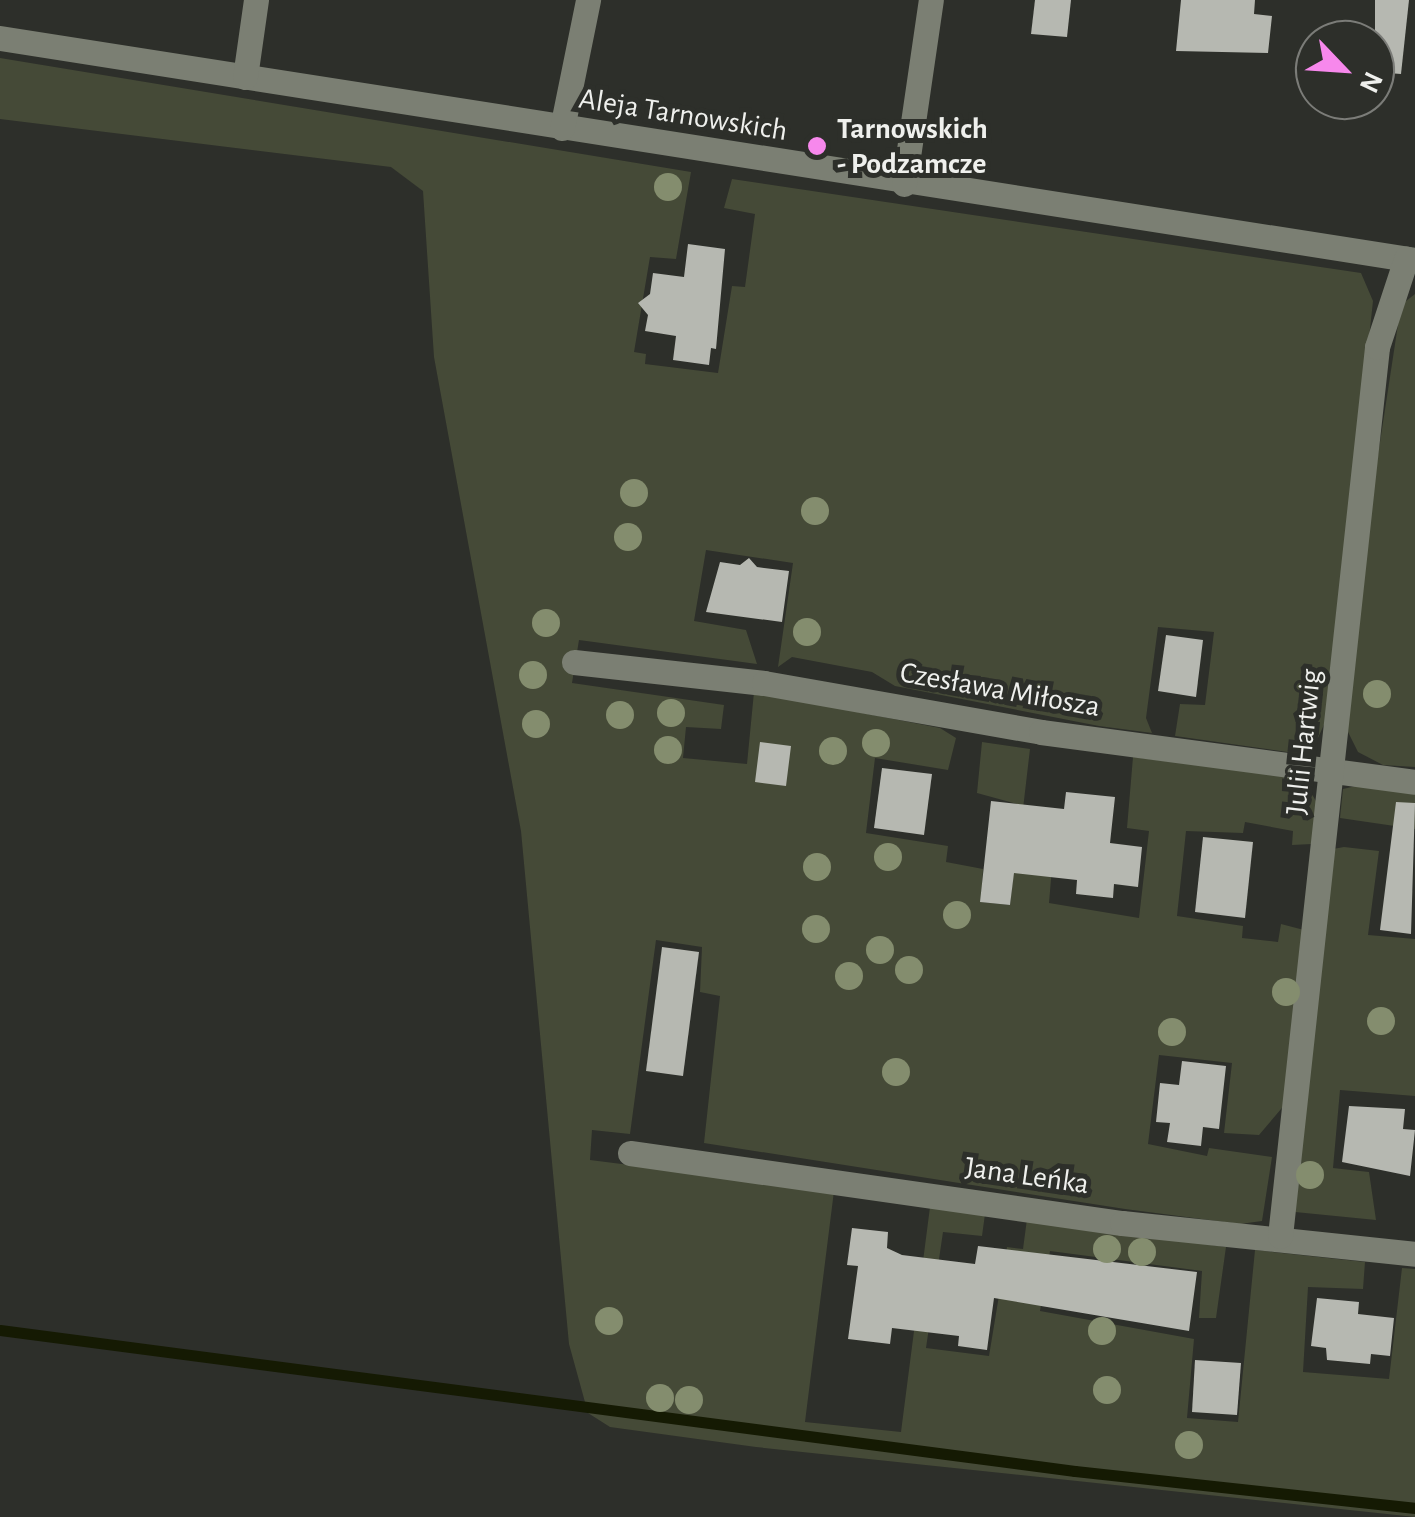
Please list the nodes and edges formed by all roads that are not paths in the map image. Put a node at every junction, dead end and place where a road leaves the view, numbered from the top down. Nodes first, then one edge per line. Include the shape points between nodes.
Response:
1 (256, 0) edge
2 (588, 0) edge
3 (931, 0) edge
4 (0, 38) edge
5 (246, 77) junction
6 (562, 128) junction
7 (904, 184) junction
8 (1411, 260) edge
9 (574, 662) dead end
10 (1334, 772) junction
11 (1415, 782) edge
12 (630, 1153) dead end
13 (1280, 1236) junction
14 (1415, 1254) edge

1 - 5 street
2 - 6 street
3 - 7 street
4 - 5 street, Aleja Tarnowskich
5 - 6 street, Aleja Tarnowskich
6 - 7 street, Aleja Tarnowskich
7 - 8 street, Aleja Tarnowskich
8 - 10 street, Julii Hartwig via 1377,347
9 - 10 street, Czesława Miłosza via 764,684 1041,732
10 - 11 street, Czesława Miłosza
10 - 13 street, Julii Hartwig
12 - 13 street, Jana Leńka via 1122,1223
13 - 14 street, Jana Leńka

